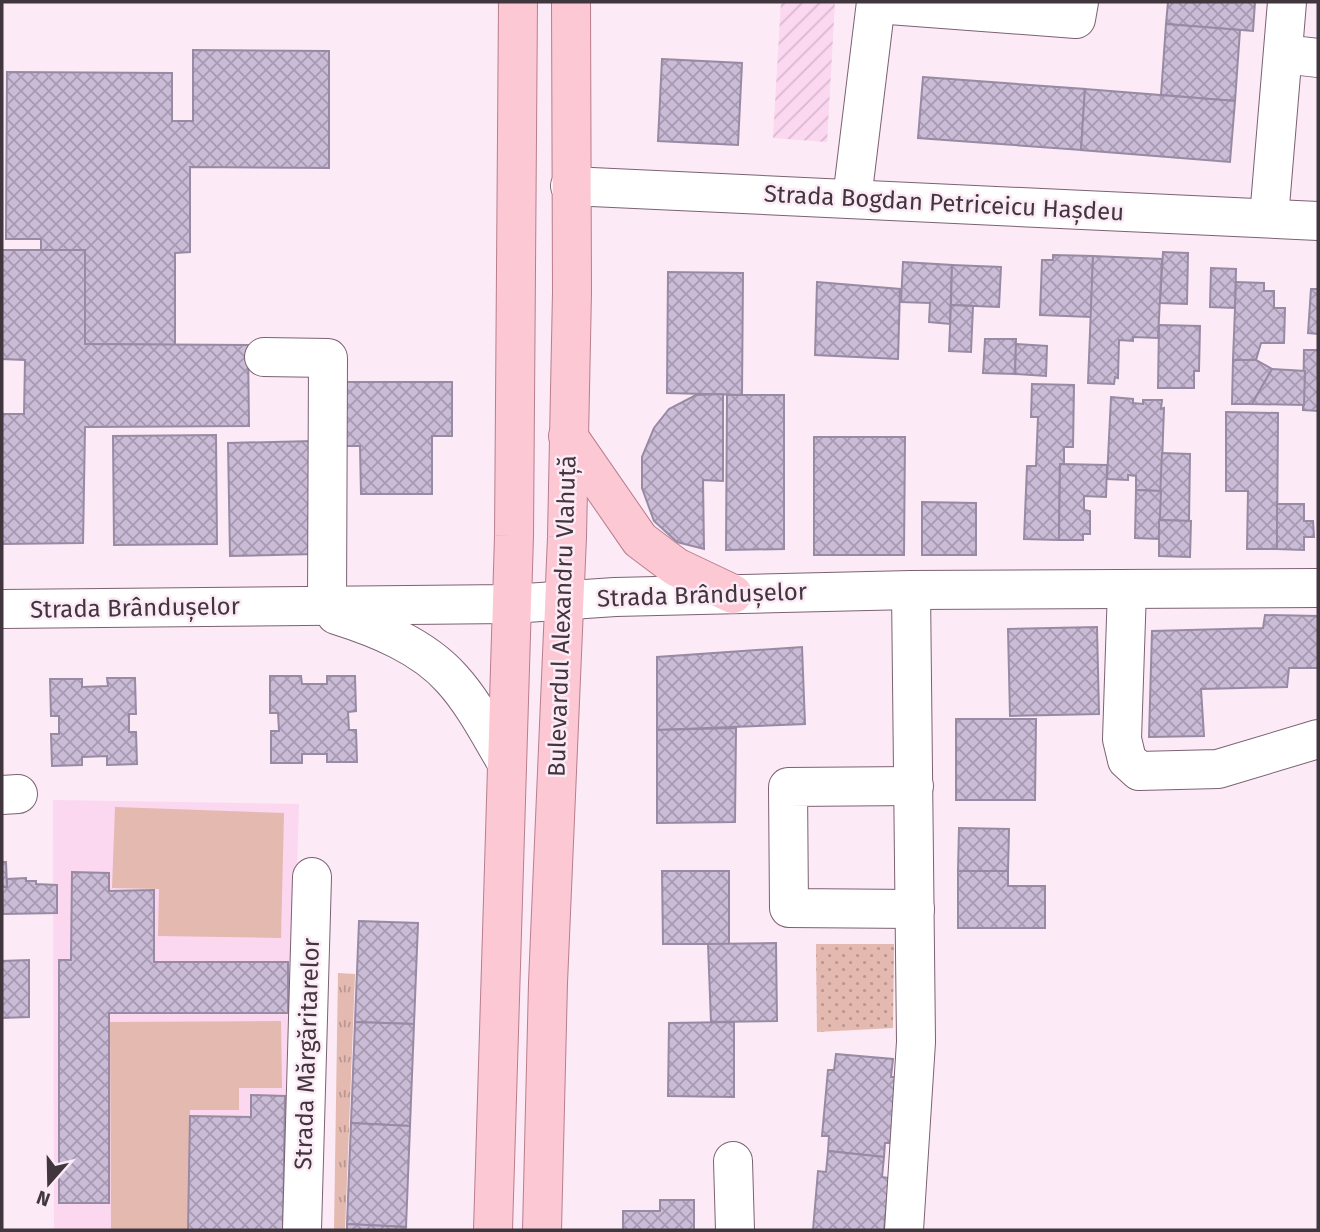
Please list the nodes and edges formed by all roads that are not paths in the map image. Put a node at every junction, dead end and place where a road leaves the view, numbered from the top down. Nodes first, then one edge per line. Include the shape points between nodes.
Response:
1 (518, 2) edge
2 (571, 2) edge
3 (1079, 2) edge
4 (1287, 2) edge
5 (876, 3) edge
6 (1301, 56) edge
7 (570, 186) junction
8 (852, 198) junction
9 (1269, 218) junction
10 (1318, 221) edge
11 (264, 358) dead end
12 (568, 436) junction
13 (1318, 588) edge
14 (1127, 589) junction
15 (911, 590) junction
16 (733, 594) junction
17 (564, 600) junction
18 (511, 604) junction
19 (317, 606) junction
20 (2, 609) edge
21 (1318, 739) edge
22 (505, 760) junction
23 (914, 786) junction
24 (312, 877) dead end
25 (915, 909) junction
26 (733, 1161) dead end
27 (302, 1230) edge
28 (493, 1230) edge
29 (542, 1230) edge
30 (734, 1230) edge
31 (904, 1230) edge

1 - 18 main road, Bulevardul Alexandru Vlahuță
2 - 7 main road, Bulevardul Alexandru Vlahuță
3 - 5 street via 1076,19
4 - 6 street
5 - 8 street
6 - 9 street
7 - 8 street, Strada Bogdan Petriceicu Hașdeu
7 - 12 main road, Bulevardul Alexandru Vlahuță
8 - 9 street, Strada Bogdan Petriceicu Hașdeu
9 - 10 street, Strada Bogdan Petriceicu Hașdeu
11 - 19 street via 328,358
12 - 16 main road via 640,540 676,567
12 - 17 main road, Bulevardul Alexandru Vlahuță
13 - 14 street, Strada Brândușelor
14 - 15 street, Strada Brândușelor
14 - 21 street via 1122,739 1127,760 1139,771 1219,769
15 - 16 street, Strada Brândușelor
15 - 23 street
16 - 17 street, Strada Brândușelor
17 - 18 street, Strada Brândușelor
17 - 29 main road, Bulevardul Alexandru Vlahuță
18 - 19 street, Strada Brândușelor
18 - 22 main road, Bulevardul Alexandru Vlahuță
19 - 20 street, Strada Brândușelor
19 - 22 street via 386,633 452,678
22 - 28 main road, Bulevardul Alexandru Vlahuță
23 - 25 street
23 - 25 street via 789,787 789,908
24 - 27 street, Strada Mărgăritarelor
25 - 31 street via 916,1042
26 - 30 street

